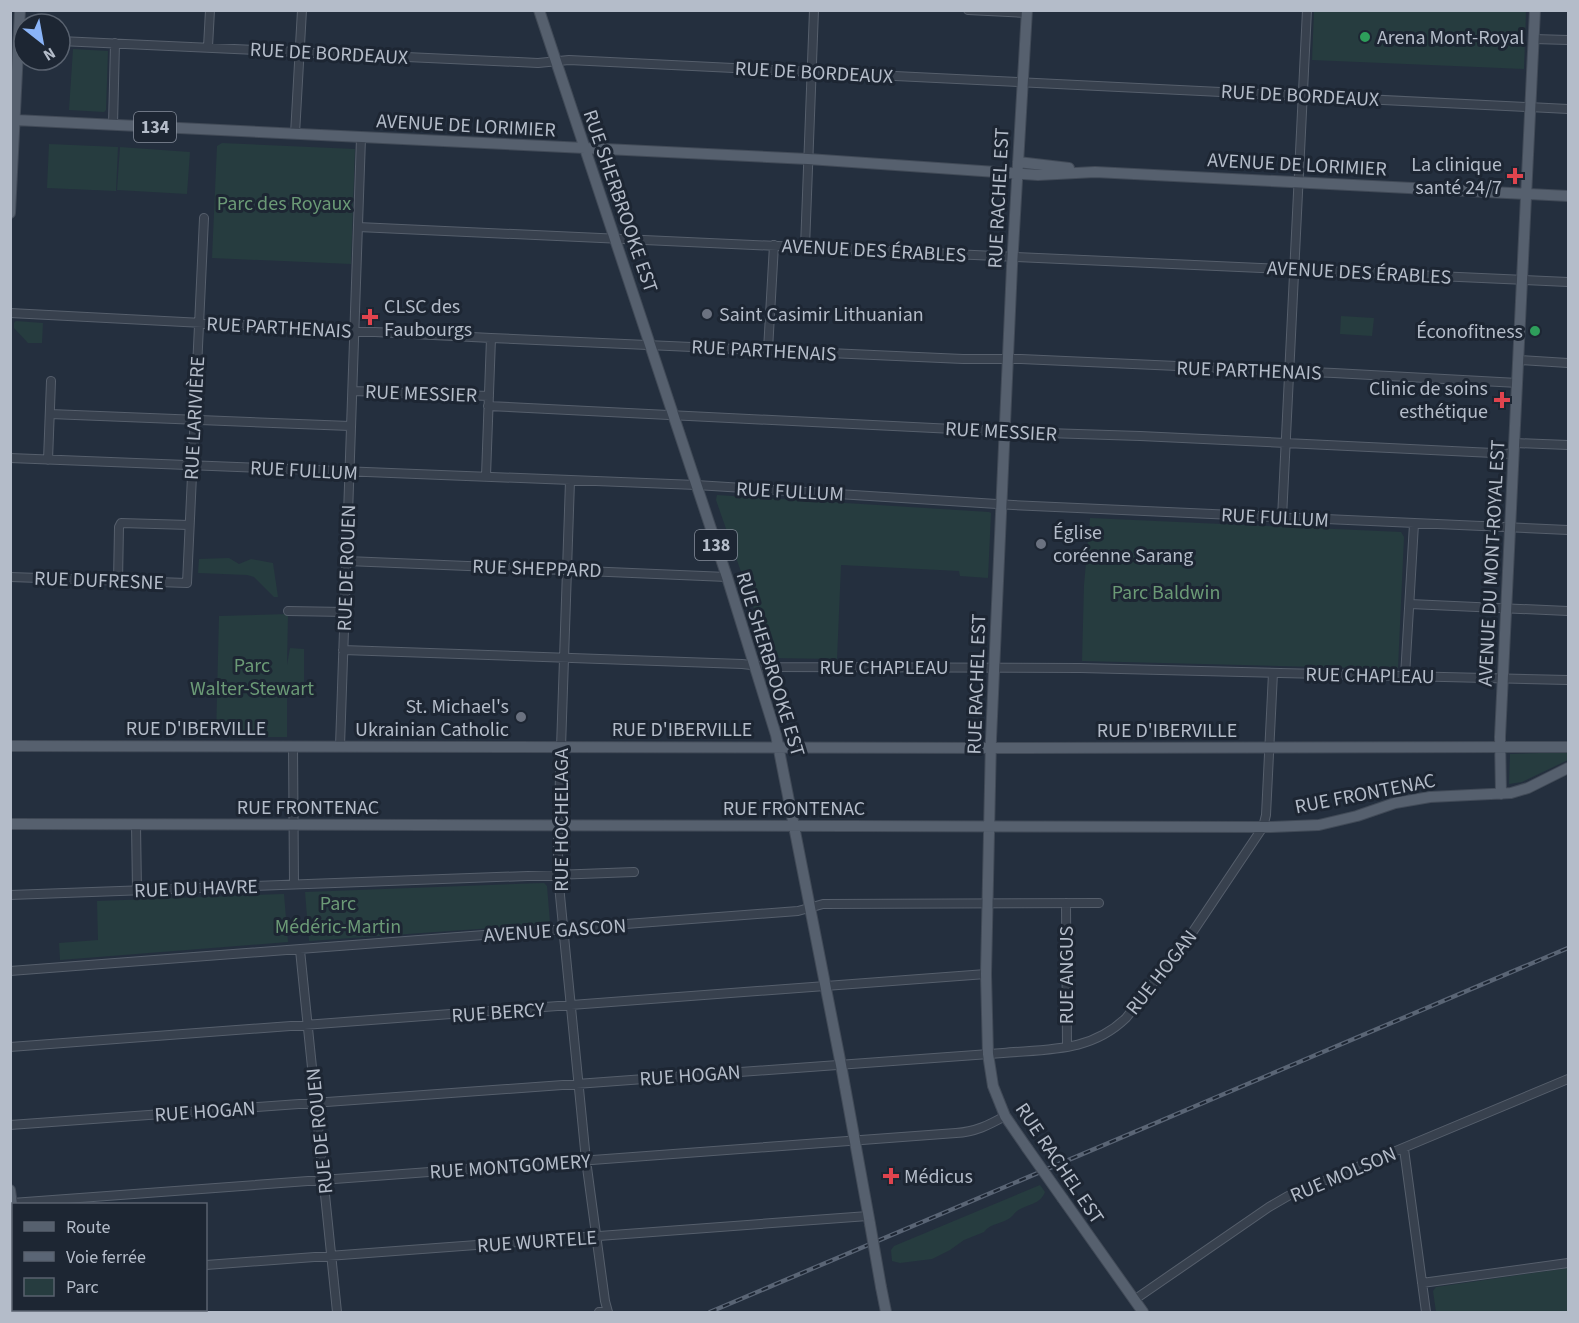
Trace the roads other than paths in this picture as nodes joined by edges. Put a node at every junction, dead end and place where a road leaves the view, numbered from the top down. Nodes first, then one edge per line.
1 (210, 10) edge
2 (302, 10) edge
3 (539, 10) edge
4 (814, 10) edge
5 (968, 10) edge
6 (1307, 10) edge
7 (1535, 10) edge
8 (1027, 12) edge
9 (1534, 39) junction
10 (1569, 40) edge
11 (72, 41) edge
12 (115, 43) junction
13 (208, 47) junction
14 (299, 52) junction
15 (555, 62) junction
16 (17, 72) edge
17 (812, 72) junction
18 (1023, 82) junction
19 (1303, 95) junction
20 (1531, 107) junction
21 (1569, 110) edge
22 (12, 120) edge
23 (112, 124) junction
24 (295, 134) junction
25 (361, 138) junction
26 (584, 148) junction
27 (808, 159) junction
28 (1018, 168) junction
29 (1298, 182) junction
30 (1527, 194) junction
31 (1569, 196) edge
32 (11, 211) edge
33 (204, 218) dead end
34 (358, 227) junction
35 (614, 238) junction
36 (774, 245) junction
37 (804, 247) junction
38 (1012, 256) junction
39 (1293, 269) junction
40 (1523, 280) junction
41 (1569, 282) edge
42 (10, 313) edge
43 (199, 322) junction
44 (355, 331) junction
45 (491, 338) junction
46 (650, 344) junction
47 (768, 350) junction
48 (1008, 360) junction
49 (1519, 360) junction
50 (1569, 363) edge
51 (1288, 371) junction
52 (51, 381) dead end
53 (1518, 383) junction
54 (352, 391) junction
55 (489, 396) junction
56 (488, 406) junction
57 (50, 414) junction
58 (672, 414) junction
59 (194, 420) junction
60 (350, 426) junction
61 (1005, 431) junction
62 (1286, 444) junction
63 (1569, 445) edge
64 (1515, 448) junction
65 (10, 458) edge
66 (48, 460) junction
67 (192, 465) junction
68 (349, 472) junction
69 (486, 477) junction
70 (570, 481) junction
71 (696, 486) junction
72 (1001, 504) junction
73 (1282, 518) junction
74 (1414, 524) junction
75 (189, 525) junction
76 (1510, 528) junction
77 (1569, 530) edge
78 (347, 561) junction
79 (567, 570) junction
80 (10, 577) edge
81 (727, 577) junction
82 (118, 581) junction
83 (187, 582) joint
84 (1410, 604) junction
85 (1506, 609) junction
86 (288, 611) dead end
87 (1569, 611) edge
88 (345, 612) junction
89 (343, 650) junction
90 (564, 658) junction
91 (755, 666) junction
92 (994, 667) junction
93 (1273, 673) junction
94 (1405, 676) junction
95 (1503, 678) junction
96 (1569, 680) edge
97 (10, 746) edge
98 (293, 746) junction
99 (340, 746) junction
100 (562, 747) junction
101 (779, 747) junction
102 (1500, 747) junction
103 (1569, 747) edge
104 (990, 748) junction
105 (1270, 748) junction
106 (1569, 768) edge
107 (1501, 794) junction
108 (10, 824) edge
109 (136, 824) junction
110 (294, 825) junction
111 (988, 825) junction
112 (559, 826) junction
113 (794, 826) junction
114 (1263, 827) junction
115 (634, 872) dead end
116 (558, 874) junction
117 (294, 884) junction
118 (137, 891) junction
119 (10, 895) edge
120 (987, 903) junction
121 (1066, 903) junction
122 (1099, 903) dead end
123 (810, 908) junction
124 (563, 930) junction
125 (300, 950) junction
126 (10, 971) edge
127 (986, 974) junction
128 (826, 987) junction
129 (570, 1006) junction
130 (308, 1025) junction
131 (10, 1047) edge
132 (1067, 1047) junction
133 (988, 1054) junction
134 (841, 1065) junction
135 (1569, 1079) edge
136 (578, 1083) junction
137 (316, 1103) junction
138 (1005, 1116) junction
139 (10, 1125) edge
140 (855, 1141) junction
141 (1404, 1149) junction
142 (586, 1160) junction
143 (323, 1180) junction
144 (10, 1190) edge
145 (12, 1203) edge
146 (869, 1220) junction
147 (596, 1236) junction
148 (332, 1256) junction
149 (1569, 1263) edge
150 (207, 1265) edge
151 (1422, 1283) junction
152 (1134, 1300) junction
153 (337, 1312) edge
154 (605, 1312) edge
155 (886, 1312) edge
156 (1143, 1312) edge
157 (1426, 1312) edge

1 - 13 street
2 - 14 street
3 - 15 main road, RUE SHERBROOKE EST / 138
4 - 17 street
5 - 8 street
6 - 19 street
7 - 9 main road, AVENUE DU MONT-ROYAL EST
8 - 18 main road, RUE RACHEL EST
9 - 10 street
9 - 20 main road, AVENUE DU MONT-ROYAL EST
11 - 12 street, RUE DE BORDEAUX
12 - 13 street, RUE DE BORDEAUX
12 - 23 street
13 - 14 street, RUE DE BORDEAUX
14 - 15 street, RUE DE BORDEAUX
14 - 24 street
15 - 17 street, RUE DE BORDEAUX
15 - 26 main road, RUE SHERBROOKE EST / 138
16 - 22 main road
17 - 18 street, RUE DE BORDEAUX
17 - 27 street
18 - 19 street, RUE DE BORDEAUX
18 - 28 main road, RUE RACHEL EST
19 - 20 street, RUE DE BORDEAUX
19 - 29 street
20 - 21 street, RUE DE BORDEAUX
20 - 30 main road, AVENUE DU MONT-ROYAL EST
22 - 23 main road, AVENUE DE LORIMIER / 134
22 - 32 main road
23 - 24 main road, AVENUE DE LORIMIER / 134
24 - 25 main road, AVENUE DE LORIMIER / 134
25 - 26 main road, AVENUE DE LORIMIER / 134
25 - 34 street, RUE DE ROUEN
26 - 27 main road, AVENUE DE LORIMIER
26 - 35 main road, RUE SHERBROOKE EST / 138
27 - 28 main road, AVENUE DE LORIMIER
27 - 37 street
28 - 29 main road, AVENUE DE LORIMIER
28 - 38 main road, RUE RACHEL EST
29 - 30 main road, AVENUE DE LORIMIER
29 - 39 street
30 - 31 main road, AVENUE DE LORIMIER
30 - 40 main road, AVENUE DU MONT-ROYAL EST
33 - 43 street, RUE LARIVIÈRE
34 - 35 street, AVENUE DES ÉRABLES
34 - 44 street, RUE DE ROUEN
35 - 36 street, AVENUE DES ÉRABLES
35 - 46 main road, RUE SHERBROOKE EST / 138
36 - 37 street, AVENUE DES ÉRABLES
36 - 47 street
37 - 38 street, AVENUE DES ÉRABLES
38 - 39 street, AVENUE DES ÉRABLES
38 - 48 main road, RUE RACHEL EST
39 - 40 street, AVENUE DES ÉRABLES
39 - 51 street
40 - 41 street, AVENUE DES ÉRABLES
40 - 49 main road, AVENUE DU MONT-ROYAL EST
42 - 43 street, RUE PARTHENAIS
43 - 44 street, RUE PARTHENAIS
43 - 59 street, RUE LARIVIÈRE
44 - 45 street, RUE PARTHENAIS
44 - 54 street, RUE DE ROUEN
45 - 46 street, RUE PARTHENAIS
45 - 55 street
46 - 47 street, RUE PARTHENAIS
46 - 58 main road, RUE SHERBROOKE EST / 138
47 - 48 street, RUE PARTHENAIS
48 - 51 street, RUE PARTHENAIS
48 - 61 main road, RUE RACHEL EST
49 - 50 street
49 - 53 main road, AVENUE DU MONT-ROYAL EST
51 - 53 street, RUE PARTHENAIS
51 - 62 street
52 - 57 street
53 - 64 main road, AVENUE DU MONT-ROYAL EST
54 - 55 street, RUE MESSIER
54 - 60 street, RUE DE ROUEN
55 - 56 street
56 - 58 street, RUE MESSIER
56 - 69 street
57 - 59 street
57 - 66 street
58 - 61 street, RUE MESSIER
58 - 71 main road, RUE SHERBROOKE EST / 138
59 - 60 street
59 - 67 street, RUE LARIVIÈRE
60 - 68 street, RUE DE ROUEN
61 - 62 street, RUE MESSIER
61 - 72 main road, RUE RACHEL EST
62 - 64 street, RUE MESSIER
62 - 73 street
63 - 64 street, RUE MESSIER
64 - 76 main road, AVENUE DU MONT-ROYAL EST
65 - 66 street, RUE FULLUM
66 - 67 street, RUE FULLUM
67 - 68 street, RUE FULLUM
67 - 75 street, RUE LARIVIÈRE
68 - 69 street, RUE FULLUM
68 - 78 street, RUE DE ROUEN
69 - 70 street, RUE FULLUM
70 - 71 street, RUE FULLUM
70 - 79 street, RUE HOCHELAGA
71 - 72 street, RUE FULLUM
71 - 81 main road, RUE SHERBROOKE EST / 138
72 - 73 street, RUE FULLUM
72 - 92 main road, RUE RACHEL EST
73 - 74 street, RUE FULLUM
74 - 76 street, RUE FULLUM
74 - 84 street
75 - 82 street
75 - 83 street, RUE LARIVIÈRE
76 - 77 street, RUE FULLUM
76 - 85 main road, AVENUE DU MONT-ROYAL EST
78 - 79 street, RUE SHEPPARD
78 - 88 street, RUE DE ROUEN
79 - 81 street, RUE SHEPPARD
79 - 90 street, RUE HOCHELAGA
80 - 82 street, RUE DUFRESNE
81 - 91 main road, RUE SHERBROOKE EST / 138
82 - 83 street, RUE DUFRESNE
84 - 85 street
84 - 94 street
85 - 87 street
85 - 95 main road, AVENUE DU MONT-ROYAL EST
86 - 88 street
88 - 89 street, RUE DE ROUEN
89 - 90 street, RUE CHAPLEAU
89 - 99 street, RUE DE ROUEN
90 - 91 street, RUE CHAPLEAU
90 - 100 street, RUE HOCHELAGA
91 - 92 street, RUE CHAPLEAU
91 - 101 main road, RUE SHERBROOKE EST / 138
92 - 93 street, RUE CHAPLEAU
92 - 104 main road, RUE RACHEL EST
93 - 94 street, RUE CHAPLEAU
93 - 105 street
94 - 95 street, RUE CHAPLEAU
95 - 96 street, RUE CHAPLEAU
95 - 102 main road, AVENUE DU MONT-ROYAL EST
97 - 98 main road, RUE D'IBERVILLE
98 - 99 main road, RUE D'IBERVILLE
98 - 110 street
99 - 100 main road, RUE D'IBERVILLE
100 - 101 main road, RUE D'IBERVILLE
100 - 112 street, RUE HOCHELAGA
101 - 104 main road, RUE D'IBERVILLE
101 - 113 main road, RUE SHERBROOKE EST / 138
102 - 103 main road, RUE D'IBERVILLE
102 - 105 main road, RUE D'IBERVILLE
102 - 107 main road, AVENUE DU MONT-ROYAL EST
104 - 105 main road, RUE D'IBERVILLE
104 - 111 main road, RUE RACHEL EST
105 - 114 street
106 - 107 main road, RUE FRONTENAC
107 - 114 main road, RUE FRONTENAC
108 - 109 main road, RUE FRONTENAC
109 - 110 main road, RUE FRONTENAC
109 - 118 street
110 - 112 main road, RUE FRONTENAC
110 - 117 street
111 - 113 main road, RUE FRONTENAC
111 - 114 main road, RUE FRONTENAC
111 - 120 main road, RUE RACHEL EST
112 - 113 main road, RUE FRONTENAC
112 - 116 street, RUE HOCHELAGA
113 - 123 main road, RUE SHERBROOKE EST / 138
114 - 132 street, RUE HOGAN
115 - 116 street, RUE DU HAVRE
116 - 117 street, RUE DU HAVRE
116 - 124 street, RUE HOCHELAGA
117 - 118 street, RUE DU HAVRE
118 - 119 street, RUE DU HAVRE
120 - 121 street, AVENUE GASCON
120 - 123 street, AVENUE GASCON
120 - 127 main road, RUE RACHEL EST
121 - 122 street, AVENUE GASCON
121 - 132 street, RUE ANGUS
123 - 124 street, AVENUE GASCON
123 - 128 main road, RUE SHERBROOKE EST / 138
124 - 125 street, AVENUE GASCON
124 - 129 street, RUE HOCHELAGA
125 - 126 street, AVENUE GASCON
125 - 130 street, RUE DE ROUEN
127 - 128 street, RUE BERCY
127 - 133 main road, RUE RACHEL EST
128 - 129 street, RUE BERCY
128 - 134 main road, RUE SHERBROOKE EST / 138
129 - 130 street, RUE BERCY
129 - 136 street, RUE HOCHELAGA
130 - 131 street, RUE BERCY
130 - 137 street, RUE DE ROUEN
132 - 133 street, RUE HOGAN
133 - 134 street, RUE HOGAN
133 - 138 main road, RUE RACHEL EST
134 - 136 street, RUE HOGAN
134 - 140 main road, RUE SHERBROOKE EST / 138
135 - 141 street, RUE MOLSON
136 - 137 street, RUE HOGAN
136 - 142 street, RUE HOCHELAGA
137 - 139 street, RUE HOGAN
137 - 143 street, RUE DE ROUEN
138 - 140 street, RUE MONTGOMERY
138 - 152 main road, RUE RACHEL EST, bridge
140 - 142 street, RUE MONTGOMERY
140 - 146 main road, RUE SHERBROOKE EST / 138
141 - 151 street
141 - 152 street, RUE MOLSON
142 - 143 street, RUE MONTGOMERY
142 - 147 street, RUE HOCHELAGA
143 - 145 street, RUE MONTGOMERY
143 - 148 street, RUE DE ROUEN
144 - 145 main road
146 - 147 street, RUE WURTELE
146 - 155 main road, RUE SHERBROOKE EST / 138, bridge
147 - 148 street, RUE WURTELE
147 - 154 street, RUE HOCHELAGA
148 - 150 street, RUE WURTELE
148 - 153 street, RUE DE ROUEN
149 - 151 street
151 - 157 street
152 - 156 main road, RUE RACHEL EST

